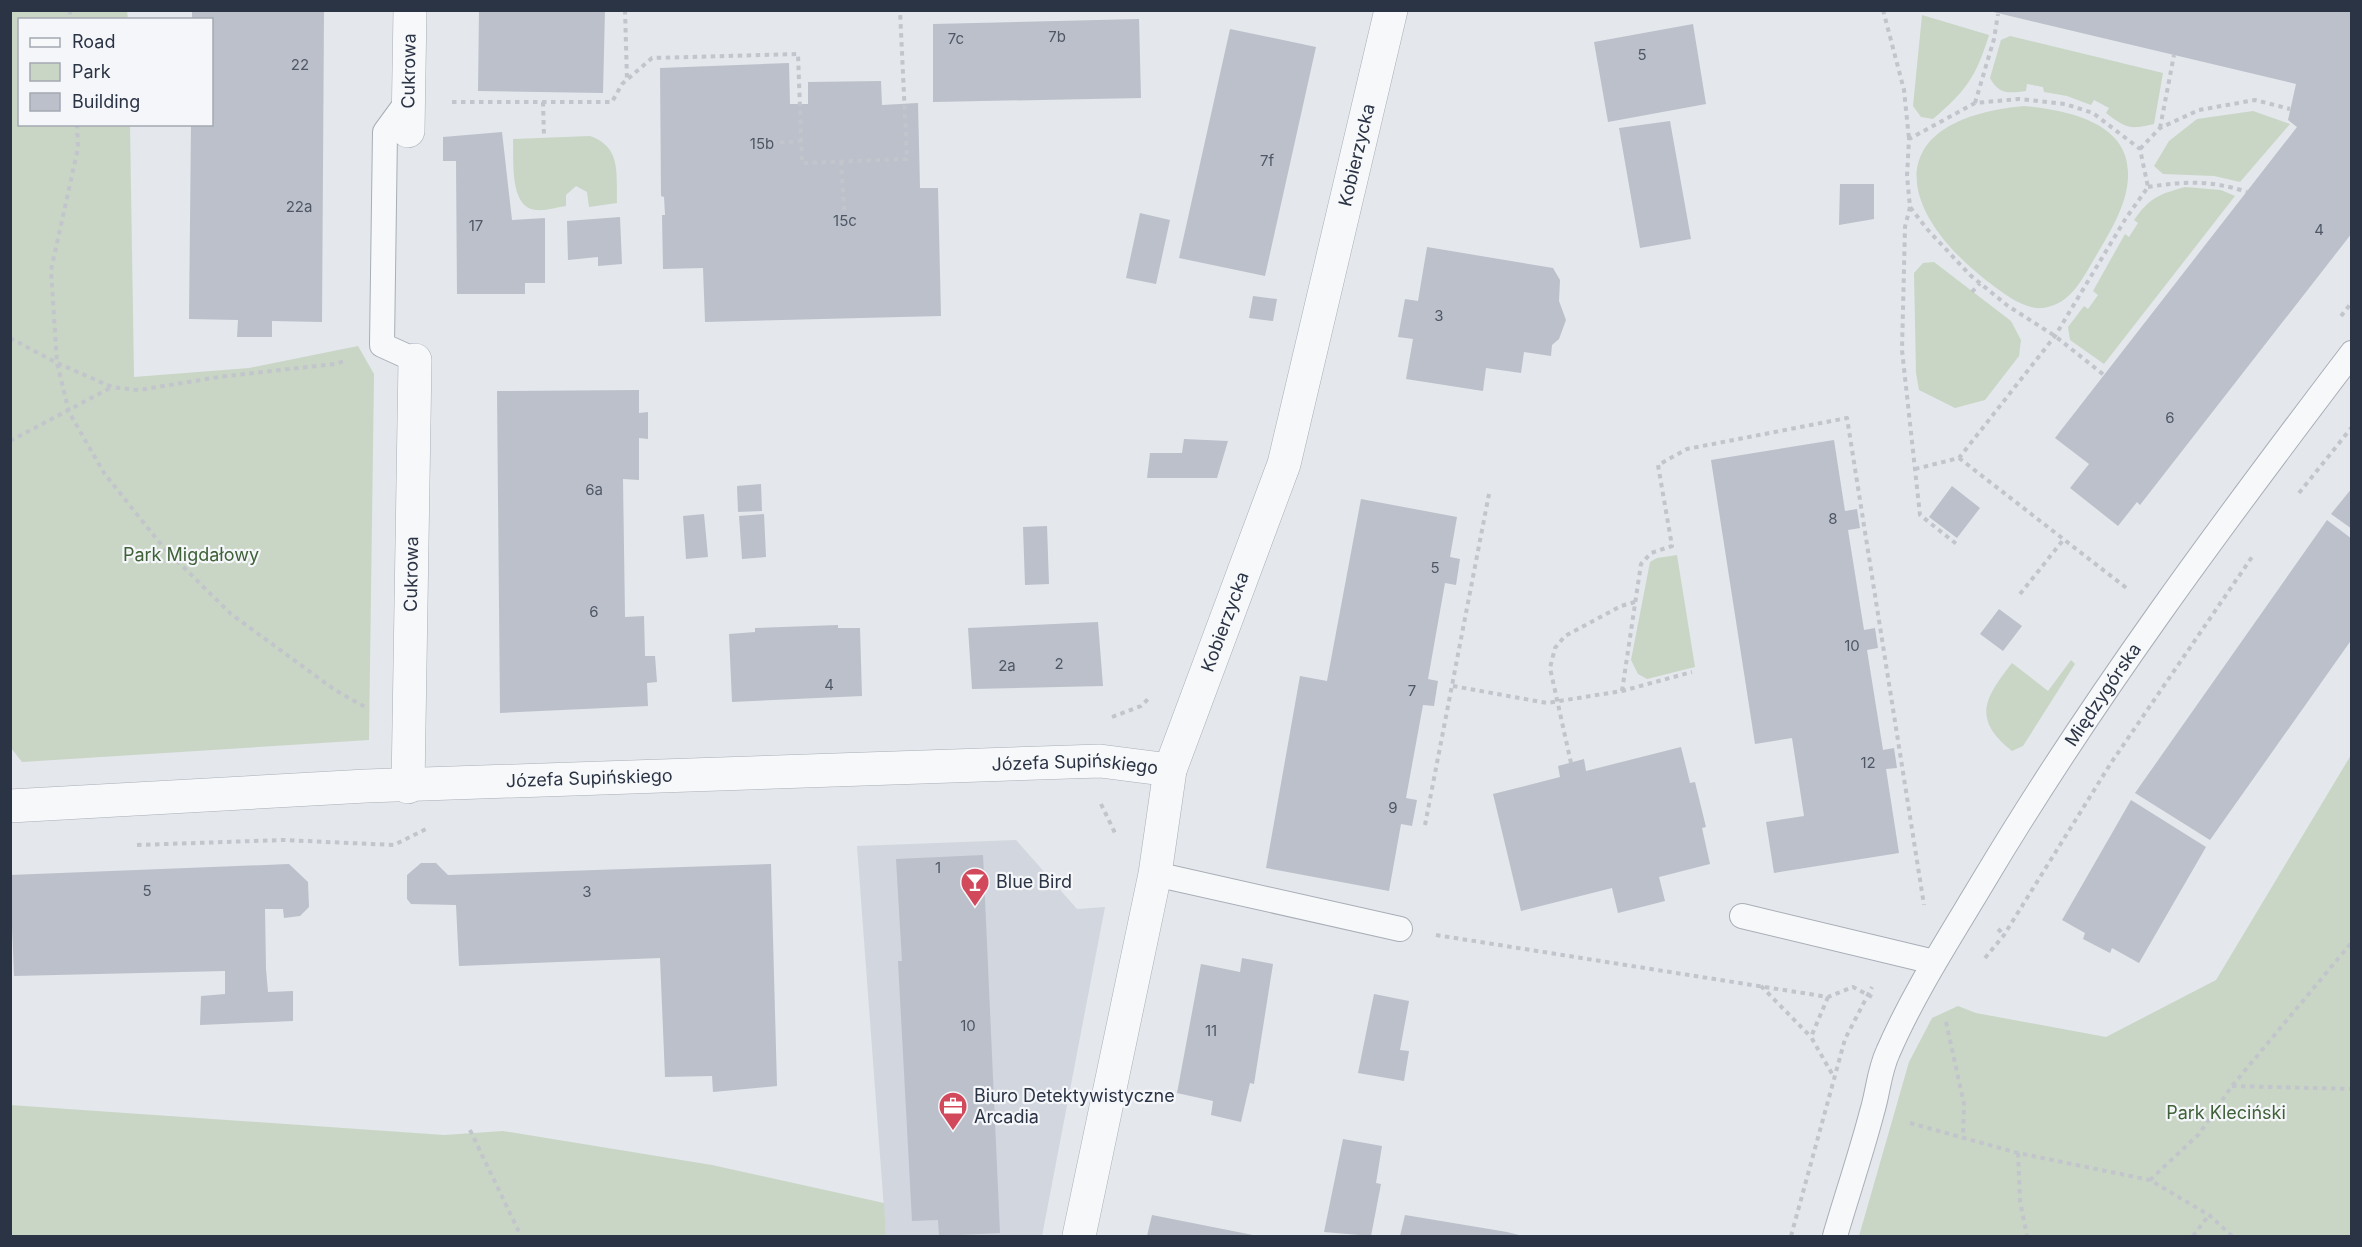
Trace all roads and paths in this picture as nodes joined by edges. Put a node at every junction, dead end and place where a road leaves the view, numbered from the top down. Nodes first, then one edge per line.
1 (410, 10) edge
2 (626, 10) edge
3 (900, 10) edge
4 (1391, 10) edge
5 (1883, 10) edge
6 (1998, 14) dead end
7 (2174, 55) dead end
8 (627, 81) junction
9 (543, 102) junction
10 (1975, 103) junction
11 (2290, 110) dead end
12 (408, 116) junction
13 (77, 126) edge
14 (2160, 128) junction
15 (544, 137) dead end
16 (1910, 139) junction
17 (801, 141) junction
18 (762, 144) dead end
19 (2140, 149) junction
20 (841, 161) junction
21 (2148, 187) junction
22 (2247, 192) dead end
23 (1910, 207) junction
24 (845, 221) dead end
25 (1980, 283) junction
26 (1972, 292) dead end
27 (2055, 336) junction
28 (10, 338) edge
29 (2352, 353) edge
30 (357, 356) dead end
31 (415, 360) joint
32 (57, 363) junction
33 (2104, 375) dead end
34 (112, 387) junction
35 (69, 412) junction
36 (2352, 427) edge
37 (10, 441) edge
38 (1959, 458) junction
39 (1915, 469) junction
40 (1489, 494) dead end
41 (2295, 498) dead end
42 (2064, 539) junction
43 (1959, 546) dead end
44 (2254, 553) dead end
45 (2020, 594) dead end
46 (1635, 602) junction
47 (2161, 615) junction
48 (1692, 672) dead end
49 (1453, 686) junction
50 (1622, 691) junction
51 (1154, 693) dead end
52 (1556, 702) junction
53 (370, 710) dead end
54 (1111, 718) dead end
55 (1571, 763) dead end
56 (1170, 770) junction
57 (408, 787) junction
58 (10, 806) edge
59 (1425, 825) dead end
60 (386, 844) dead end
61 (135, 845) dead end
62 (1155, 874) junction
63 (1932, 902) dead end
64 (1742, 916) dead end
65 (1400, 929) joint
66 (2352, 942) edge
67 (1934, 962) junction
68 (1982, 962) dead end
69 (1761, 986) junction
70 (1828, 997) junction
71 (1910, 1004) junction
72 (1811, 1037) junction
73 (1835, 1080) junction
74 (2232, 1086) junction
75 (2352, 1089) edge
76 (1872, 1113) junction
77 (470, 1131) dead end
78 (1963, 1136) junction
79 (2018, 1153) junction
80 (2150, 1180) junction
81 (2209, 1215) junction
82 (521, 1236) edge
83 (1078, 1236) edge
84 (1791, 1236) edge
85 (1835, 1236) edge
86 (2027, 1236) edge
87 (2193, 1236) edge
88 (2232, 1236) edge

1 - 12 street, Cukrowa
2 - 8 path
3 - 20 path
4 - 56 street, Kobierzycka
5 - 16 path
6 - 10 path
7 - 14 path
8 - 9 path
8 - 17 path
9 - 12 path
9 - 15 path
10 - 16 path
10 - 19 path
11 - 14 path
12 - 31 lane
13 - 32 path
14 - 19 path
16 - 23 path
17 - 18 path
17 - 20 path
19 - 21 path
20 - 24 path
21 - 22 path
21 - 27 path
23 - 25 path
23 - 39 path
25 - 26 path
25 - 27 path
27 - 33 path
27 - 38 path
28 - 32 path
29 - 47 lane, Międzygórska
30 - 34 path
31 - 57 street, Cukrowa
32 - 34 path
32 - 35 path
34 - 35 path
35 - 37 path
35 - 53 path
36 - 41 path
38 - 39 path
38 - 42 path
39 - 43 path
40 - 49 path
42 - 45 path
42 - 47 path
44 - 68 path
46 - 50 path
46 - 52 path
46 - 63 path
47 - 67 lane, Międzygórska
48 - 50 path
49 - 52 path
49 - 59 path
50 - 52 path
51 - 54 path
52 - 55 path
56 - 57 street, Józefa Supińskiego
56 - 62 street, Kobierzycka
57 - 58 street, Józefa Supińskiego
60 - 61 path
62 - 65 lane
62 - 83 street, Kobierzycka
64 - 67 lane
65 - 69 path
66 - 74 path
67 - 71 lane, Międzygórska
69 - 70 path
69 - 72 path
70 - 72 path
70 - 73 path
71 - 76 lane, Międzygórska
71 - 78 path
72 - 73 path
73 - 84 path
74 - 75 path
74 - 80 path
76 - 78 path
76 - 85 lane, Międzygórska
77 - 82 path
78 - 79 path
79 - 80 path
79 - 86 path
80 - 81 path
81 - 87 path
81 - 88 path

